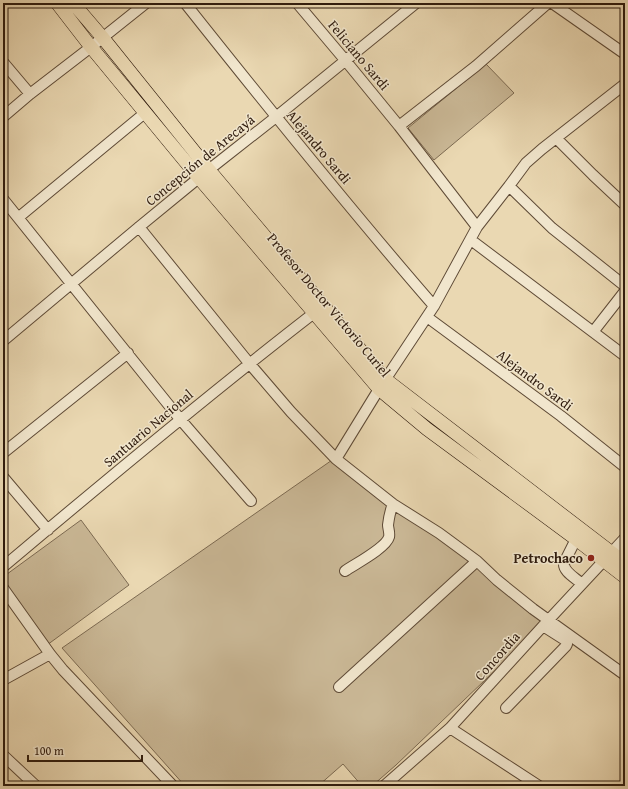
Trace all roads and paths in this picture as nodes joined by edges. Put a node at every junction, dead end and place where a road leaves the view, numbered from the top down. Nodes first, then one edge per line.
1 (57, 3) edge
2 (73, 3) edge
3 (146, 3) edge
4 (185, 3) edge
5 (297, 3) edge
6 (416, 3) edge
7 (548, 3) edge
8 (552, 3) edge
9 (97, 42) junction
10 (625, 54) edge
11 (346, 60) junction
12 (3, 62) edge
13 (625, 84) edge
14 (30, 94) junction
15 (146, 112) junction
16 (3, 117) edge
17 (276, 117) junction
18 (399, 126) junction
19 (556, 138) junction
20 (204, 174) junction
21 (508, 186) junction
22 (3, 199) edge
23 (625, 205) edge
24 (19, 217) junction
25 (139, 227) junction
26 (477, 227) junction
27 (471, 240) junction
28 (71, 284) junction
29 (625, 286) edge
30 (625, 291) edge
31 (434, 306) junction
32 (314, 312) junction
33 (427, 317) junction
34 (593, 332) junction
35 (4, 338) edge
36 (128, 354) junction
37 (625, 356) edge
38 (249, 363) junction
39 (382, 384) junction
40 (180, 419) junction
41 (3, 453) edge
42 (336, 459) junction
43 (625, 467) edge
44 (3, 477) edge
45 (251, 501) dead end
46 (393, 504) junction
47 (48, 530) junction
48 (576, 538) junction
49 (625, 538) edge
50 (608, 557) junction
51 (477, 562) junction
52 (625, 563) edge
53 (3, 567) edge
54 (345, 571) dead end
55 (625, 577) edge
56 (582, 584) junction
57 (3, 588) edge
58 (546, 623) junction
59 (50, 654) junction
60 (625, 675) edge
61 (3, 680) edge
62 (339, 687) dead end
63 (506, 708) dead end
64 (450, 728) junction
65 (3, 755) edge
66 (387, 785) edge
67 (36, 786) edge
68 (174, 786) edge
69 (539, 786) edge

1 - 9 main road, Profesor Doctor Victorio Curiel
2 - 9 main road, Profesor Doctor Victorio Curiel
3 - 9 street
4 - 17 street, Alejandro Sardi
5 - 11 street, Feliciano Sardi
6 - 11 street, Concepción de Arecayá
7 - 18 street
8 - 10 street
9 - 14 street
9 - 15 main road, Profesor Doctor Victorio Curiel
9 - 20 main road, Profesor Doctor Victorio Curiel
11 - 17 street, Concepción de Arecayá
11 - 18 street, Feliciano Sardi
12 - 14 street
13 - 19 street
14 - 16 street
15 - 20 main road, Profesor Doctor Victorio Curiel
15 - 24 street
17 - 20 street, Concepción de Arecayá
17 - 31 street, Alejandro Sardi
18 - 26 street, Feliciano Sardi
19 - 21 street
19 - 23 street
20 - 25 street, Concepción de Arecayá
20 - 32 main road, Profesor Doctor Victorio Curiel
20 - 39 main road, Profesor Doctor Victorio Curiel
21 - 26 street
21 - 29 street
22 - 24 street
24 - 28 street
25 - 28 street, Concepción de Arecayá
25 - 38 street
26 - 27 street
27 - 31 street
27 - 34 street
28 - 35 street, Concepción de Arecayá
28 - 36 street
30 - 34 street
31 - 33 street
32 - 38 street, Santuario Nacional
32 - 39 main road, Profesor Doctor Victorio Curiel
33 - 39 street
33 - 43 street, Alejandro Sardi
34 - 37 street
36 - 40 street
36 - 41 street
38 - 40 street, Santuario Nacional
38 - 42 street
39 - 42 street
39 - 48 main road, Profesor Doctor Victorio Curiel
39 - 50 main road, Profesor Doctor Victorio Curiel
40 - 45 street
40 - 47 street, Santuario Nacional
42 - 46 street
44 - 47 street
46 - 51 street
46 - 54 street
47 - 53 street, Santuario Nacional
48 - 50 main road, Profesor Doctor Victorio Curiel
48 - 56 street
49 - 50 street, Concordia
50 - 52 main road, Profesor Doctor Victorio Curiel
50 - 55 main road, Profesor Doctor Victorio Curiel
50 - 56 street, Concordia
51 - 58 street
51 - 62 street
56 - 58 street, Concordia
57 - 59 street
58 - 60 street
58 - 63 street
58 - 64 street, Concordia
59 - 61 street
59 - 68 street
64 - 66 street, Concordia
64 - 69 street
65 - 67 street

